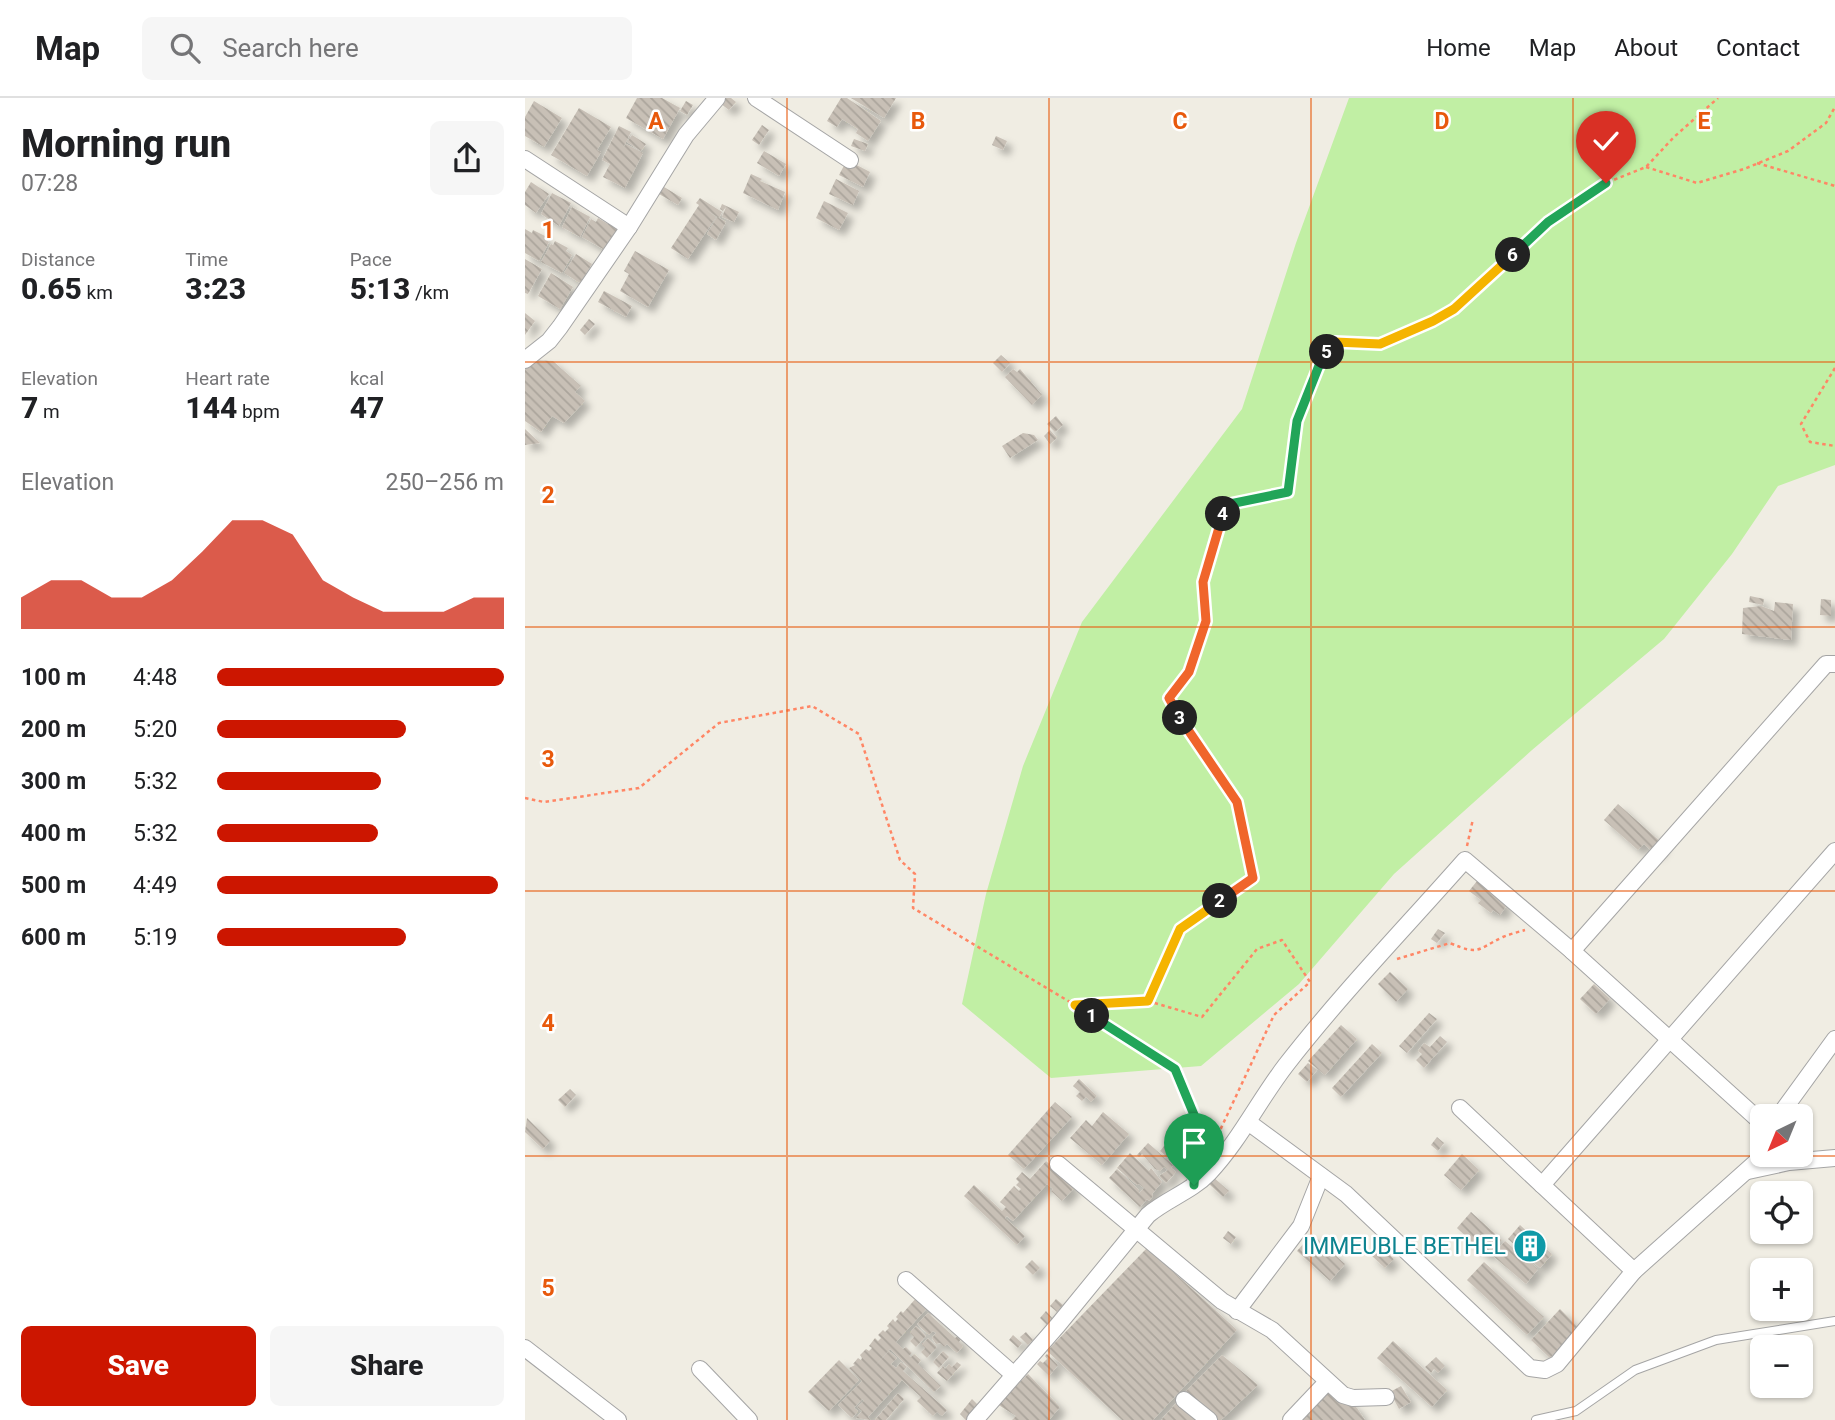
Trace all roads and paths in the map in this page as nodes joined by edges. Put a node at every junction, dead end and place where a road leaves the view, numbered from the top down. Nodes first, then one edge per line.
1 (717, 98) edge
2 (756, 98) edge
3 (1718, 98) edge
4 (1835, 107) edge
5 (525, 159) edge
6 (850, 160) dead end
7 (1757, 163) junction
8 (1646, 167) junction
9 (1835, 186) edge
10 (629, 228) junction
11 (525, 360) edge
12 (1835, 368) edge
13 (1835, 446) edge
14 (1835, 664) edge
15 (525, 798) edge
16 (1473, 819) dead end
17 (1835, 850) edge
18 (1465, 860) junction
19 (1527, 929) dead end
20 (1572, 951) junction
21 (1397, 959) dead end
22 (1148, 1001) junction
23 (1075, 1005) junction
24 (1669, 1039) junction
25 (1835, 1039) edge
26 (1788, 1104) edge
27 (1460, 1108) dead end
28 (1750, 1112) edge
29 (1248, 1122) junction
30 (1211, 1149) dead end
31 (1835, 1158) edge
32 (1058, 1164) dead end
33 (1751, 1167) edge
34 (1747, 1171) junction
35 (1321, 1177) junction
36 (1194, 1185) junction
37 (1542, 1185) junction
38 (1136, 1229) junction
39 (1634, 1271) junction
40 (906, 1280) dead end
41 (1237, 1311) junction
42 (1835, 1321) edge
43 (525, 1348) edge
44 (700, 1369) dead end
45 (1014, 1375) junction
46 (1327, 1382) junction
47 (1386, 1397) dead end
48 (1184, 1400) dead end
49 (618, 1420) edge
50 (749, 1420) edge
51 (975, 1420) edge
52 (1209, 1420) edge
53 (1291, 1420) edge
54 (1536, 1420) edge

1 - 10 street
2 - 6 street
3 - 8 path
4 - 7 path
5 - 10 street
7 - 8 path
7 - 9 path
8 - 22 path
10 - 11 street
12 - 13 path
14 - 20 street
15 - 23 path
16 - 18 path
17 - 24 street
18 - 20 street
18 - 29 street
19 - 21 path
20 - 24 street
22 - 23 path
22 - 30 path
23 - 36 path
24 - 28 street
24 - 37 street
25 - 26 street
27 - 37 street
29 - 35 street
29 - 36 street
31 - 34 street
32 - 38 street
33 - 34 street
34 - 39 street
35 - 39 street
35 - 41 street
36 - 38 street
37 - 39 street
38 - 41 street
38 - 45 street
40 - 45 street
41 - 46 street
42 - 54 lane
43 - 49 street
44 - 50 street
45 - 51 street
46 - 47 street
46 - 53 street
48 - 52 street

